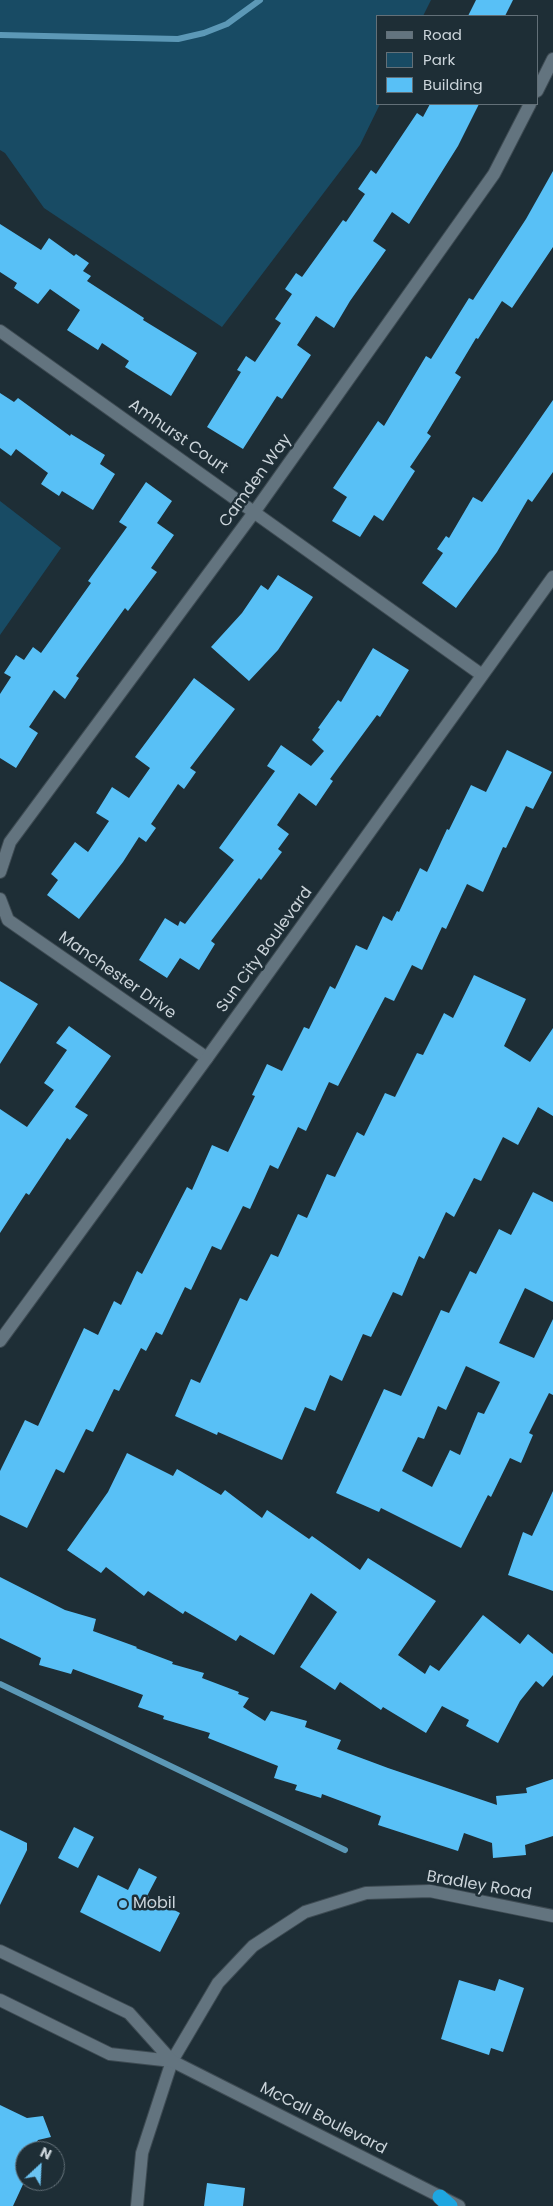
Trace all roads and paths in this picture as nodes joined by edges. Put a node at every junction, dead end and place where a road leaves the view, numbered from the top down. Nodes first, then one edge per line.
1 (553, 59) edge
2 (538, 89) edge
3 (529, 105) edge
4 (0, 331) edge
5 (255, 511) junction
6 (553, 577) edge
7 (482, 675) junction
8 (0, 872) edge
9 (0, 899) edge
10 (207, 1058) junction
11 (0, 1340) edge
12 (553, 1916) edge
13 (0, 1951) edge
14 (0, 2000) edge
15 (172, 2061) junction
16 (445, 2201) edge
17 (137, 2206) edge
18 (459, 2206) edge

1 - 2 street
3 - 5 street, Camden Way
4 - 5 street, Amhurst Court
5 - 7 street, Amhurst Court
5 - 8 street, Camden Way
6 - 7 street, Sun City Boulevard
7 - 10 street, Sun City Boulevard
9 - 10 street, Manchester Drive
10 - 11 street, Sun City Boulevard
12 - 15 street, Bradley Road
13 - 15 street, McCall Boulevard
14 - 15 street, McCall Boulevard
15 - 16 street, McCall Boulevard
15 - 17 street, Bradley Road
16 - 18 street, McCall Boulevard

